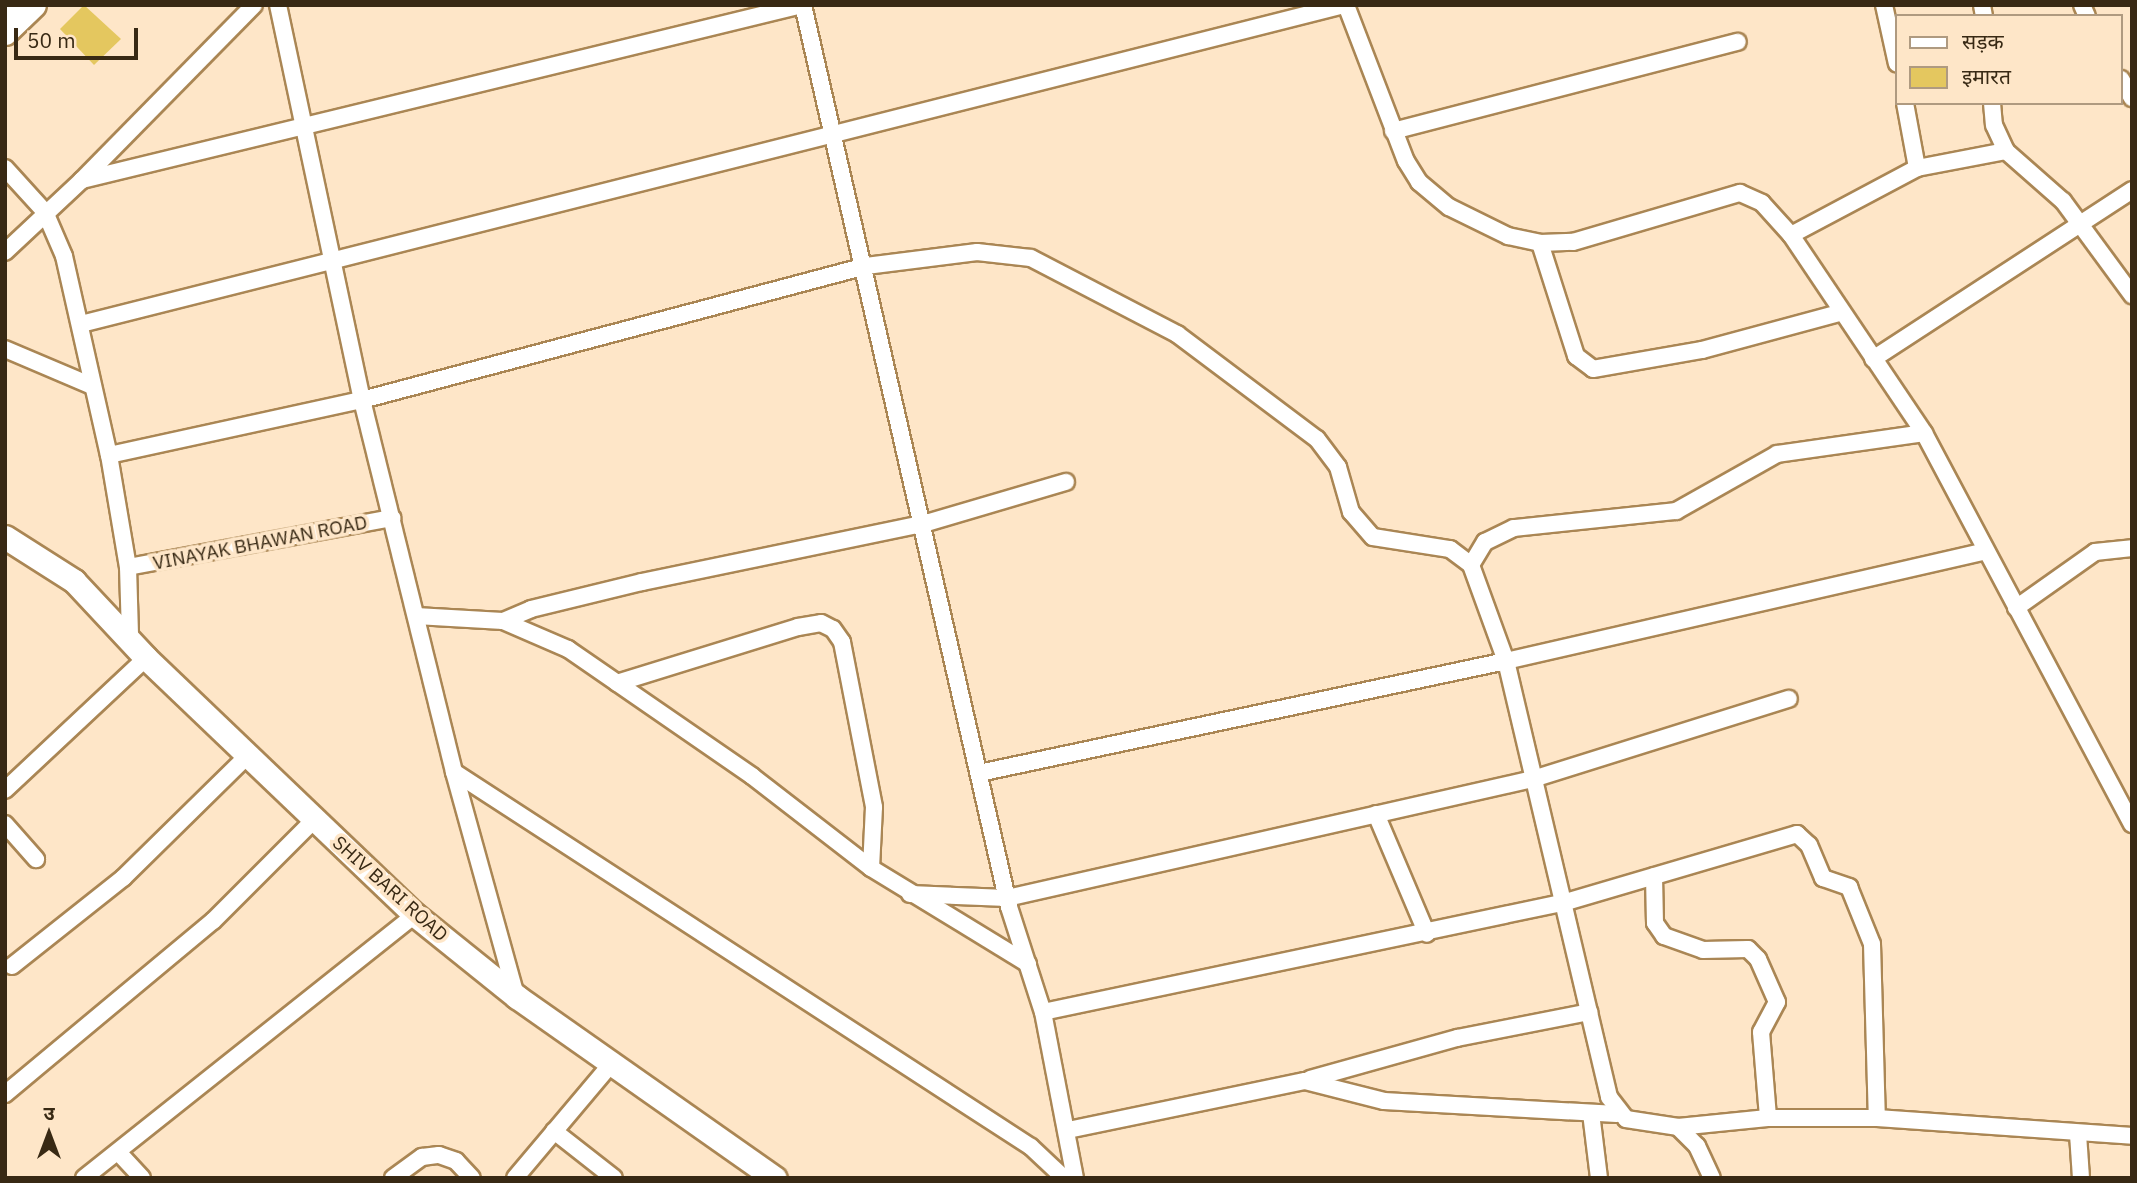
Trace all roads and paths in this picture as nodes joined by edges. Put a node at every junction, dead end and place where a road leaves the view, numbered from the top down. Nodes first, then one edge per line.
1 (34, 5) edge
2 (254, 5) edge
3 (278, 5) edge
4 (803, 5) edge
5 (1345, 5) edge
6 (1884, 5) edge
7 (5, 33) edge
8 (1738, 42) dead end
9 (1896, 59) edge
10 (1905, 105) edge
11 (1992, 105) edge
12 (301, 127) junction
13 (1394, 131) junction
14 (833, 138) junction
15 (2006, 151) junction
16 (5, 168) edge
17 (1917, 168) junction
18 (82, 180) junction
19 (2132, 190) edge
20 (45, 212) junction
21 (2080, 221) junction
22 (1791, 235) junction
23 (1540, 243) junction
24 (5, 252) edge
25 (333, 262) junction
26 (866, 266) junction
27 (2132, 295) edge
28 (1839, 313) junction
29 (81, 324) junction
30 (5, 349) edge
31 (1873, 359) junction
32 (92, 386) junction
33 (362, 400) junction
34 (1924, 433) junction
35 (109, 455) junction
36 (1066, 482) dead end
37 (392, 518) junction
38 (923, 524) junction
39 (5, 537) edge
40 (2132, 548) edge
41 (1985, 551) junction
42 (1471, 565) junction
43 (128, 567) junction
44 (2016, 608) junction
45 (416, 616) junction
46 (503, 621) junction
47 (130, 635) junction
48 (146, 659) junction
49 (1506, 661) junction
50 (617, 683) junction
51 (1789, 699) dead end
52 (248, 755) junction
53 (454, 772) junction
54 (979, 773) junction
55 (1533, 779) junction
56 (5, 790) edge
57 (1376, 814) junction
58 (316, 818) junction
59 (5, 824) edge
60 (2132, 824) edge
61 (36, 859) dead end
62 (871, 868) junction
63 (1654, 876) junction
64 (910, 894) junction
65 (1007, 898) junction
66 (1566, 902) junction
67 (415, 915) junction
68 (1427, 934) junction
69 (1028, 964) junction
70 (12, 966) dead end
71 (517, 997) junction
72 (1043, 1012) junction
73 (1588, 1012) junction
74 (610, 1065) junction
75 (1305, 1081) junction
76 (5, 1094) edge
77 (1591, 1113) junction
78 (1617, 1114) junction
79 (1768, 1118) junction
80 (1877, 1118) junction
81 (1678, 1127) junction
82 (1068, 1130) junction
83 (554, 1131) junction
84 (2078, 1134) junction
85 (2132, 1136) edge
86 (118, 1152) junction
87 (84, 1178) edge
88 (142, 1178) edge
89 (393, 1178) edge
90 (472, 1178) edge
91 (515, 1178) edge
92 (614, 1178) edge
93 (775, 1178) edge
94 (1064, 1178) edge
95 (1075, 1178) edge
96 (1599, 1178) edge
97 (1712, 1178) edge
98 (2081, 1178) edge

1 - 7 street
2 - 18 street
3 - 12 street
4 - 12 street
4 - 14 street
5 - 13 street
5 - 14 street
6 - 9 street
8 - 13 street
10 - 17 street
11 - 15 street
12 - 18 street
12 - 25 street
13 - 23 street
14 - 25 street
14 - 26 street
15 - 17 street
15 - 21 street
16 - 20 street
17 - 22 street
18 - 20 street
19 - 21 street
20 - 24 street
20 - 29 street
21 - 27 street
21 - 31 street
22 - 23 street
22 - 28 street
23 - 28 street
25 - 29 street
25 - 33 street
26 - 33 street
26 - 38 street
26 - 42 street
28 - 31 street
29 - 32 street
30 - 32 street
31 - 34 street
32 - 35 street
33 - 35 street
33 - 37 street
34 - 41 street
34 - 42 street
35 - 43 street
36 - 38 street
37 - 43 street, VINAYAK BHAWAN ROAD
37 - 45 street
38 - 46 street
38 - 54 street
39 - 47 street, SHIV BARI ROAD
40 - 44 street
41 - 44 street
41 - 49 street
42 - 49 street
43 - 47 street
44 - 60 street
45 - 46 street
45 - 53 street
46 - 50 street
47 - 48 street, SHIV BARI ROAD
48 - 52 street, SHIV BARI ROAD
48 - 56 street
49 - 54 street
49 - 55 street
50 - 62 street
50 - 62 street
51 - 55 street
52 - 58 street, SHIV BARI ROAD
52 - 70 street
53 - 71 street
53 - 94 street
54 - 65 street
55 - 57 street
55 - 66 street
57 - 65 street
57 - 68 street
58 - 67 street, SHIV BARI ROAD
58 - 76 street
59 - 61 street
62 - 64 street
63 - 66 street
63 - 79 street
63 - 80 street
64 - 65 street
64 - 69 street
65 - 69 street
66 - 68 street
66 - 73 street
67 - 71 street, SHIV BARI ROAD
67 - 86 street
68 - 72 street
69 - 72 street
71 - 74 street, SHIV BARI ROAD
72 - 82 street
73 - 75 street
73 - 78 street
74 - 83 street
74 - 93 street, SHIV BARI ROAD
75 - 77 street
75 - 82 street
77 - 78 street
77 - 96 street
78 - 81 street
79 - 80 street
79 - 81 street
80 - 84 street
81 - 97 street
82 - 95 street
83 - 91 street
83 - 92 street
84 - 85 street
84 - 98 street
86 - 87 street
86 - 88 street
89 - 90 street

